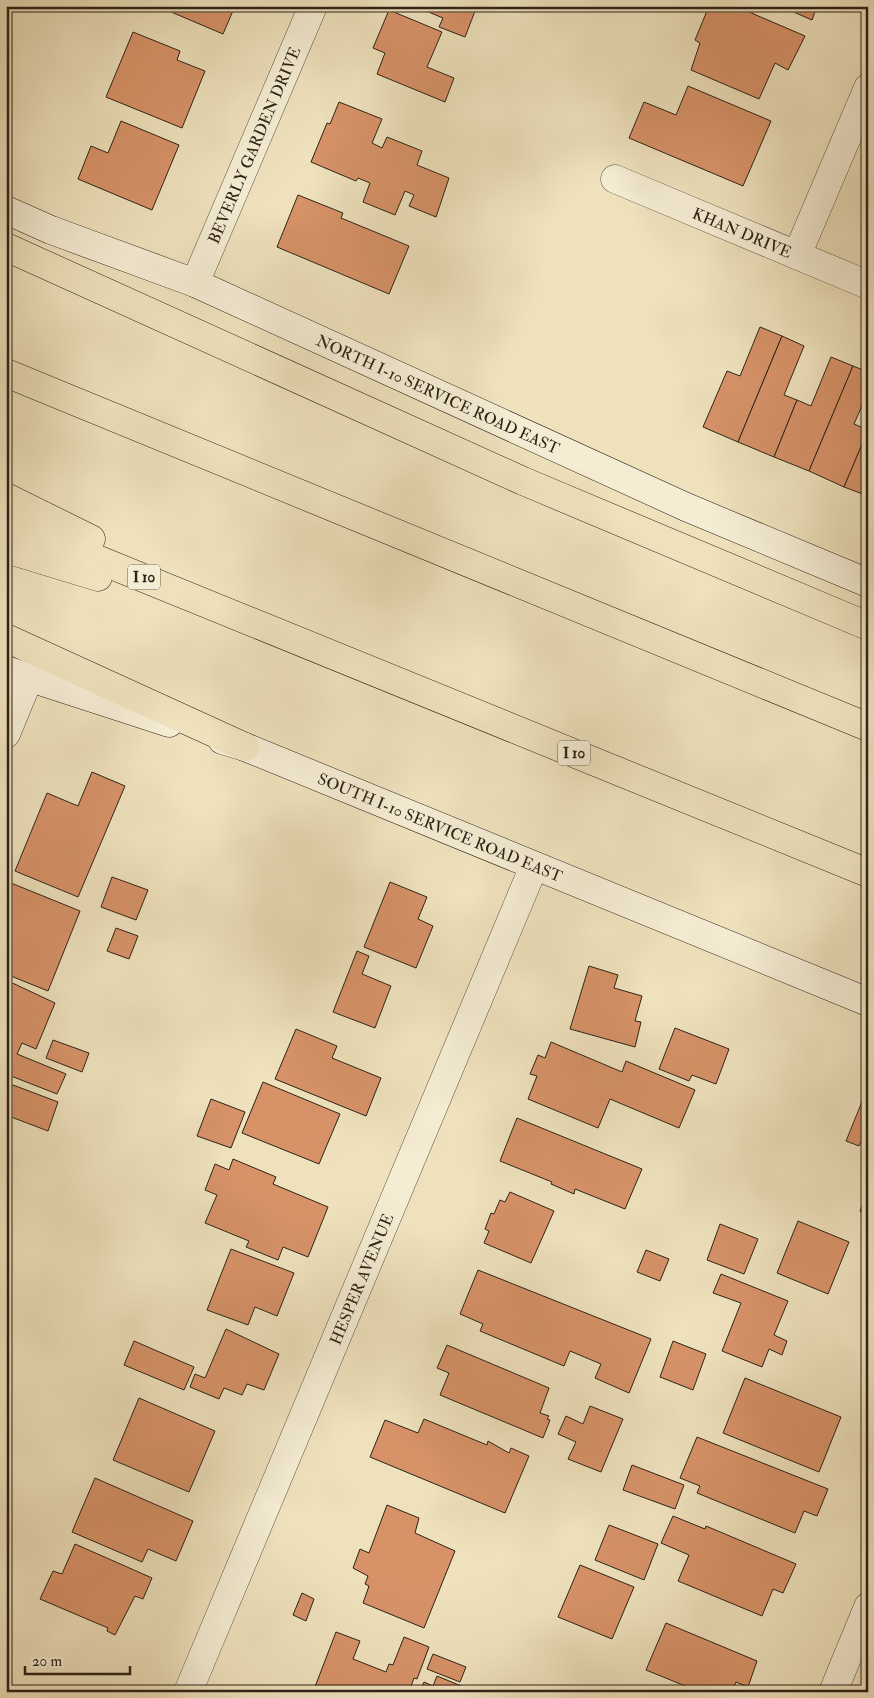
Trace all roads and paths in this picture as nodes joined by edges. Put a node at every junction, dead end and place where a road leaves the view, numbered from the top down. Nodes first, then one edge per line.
1 (313, 6) edge
2 (868, 88) edge
3 (615, 180) dead end
4 (6, 210) edge
5 (6, 247) edge
6 (797, 255) junction
7 (195, 284) junction
8 (868, 285) edge
9 (6, 373) edge
10 (6, 497) edge
11 (6, 522) edge
12 (6, 549) edge
13 (868, 583) edge
14 (868, 626) edge
15 (281, 632) junction
16 (6, 638) edge
17 (18, 674) edge
18 (868, 727) edge
19 (6, 734) edge
20 (245, 747) junction
21 (534, 866) junction
22 (868, 873) edge
23 (868, 1002) edge
24 (868, 1607) edge
25 (188, 1692) edge
26 (832, 1692) edge

1 - 7 street, BEVERLY GARDEN DRIVE
2 - 6 street
3 - 6 street, KHAN DRIVE
4 - 7 street, NORTH I-10 SERVICE ROAD EAST
5 - 14 highway
6 - 8 street, KHAN DRIVE
7 - 13 street, NORTH I-10 SERVICE ROAD EAST
9 - 18 highway
10 - 15 highway
11 - 15 highway, I 10
12 - 15 highway
15 - 22 highway, I 10
16 - 20 highway
17 - 19 street
17 - 20 street, SOUTH I-10 SERVICE ROAD EAST
20 - 21 street, SOUTH I-10 SERVICE ROAD EAST
21 - 23 street, SOUTH I-10 SERVICE ROAD EAST
21 - 25 street, HESPER AVENUE
24 - 26 street

